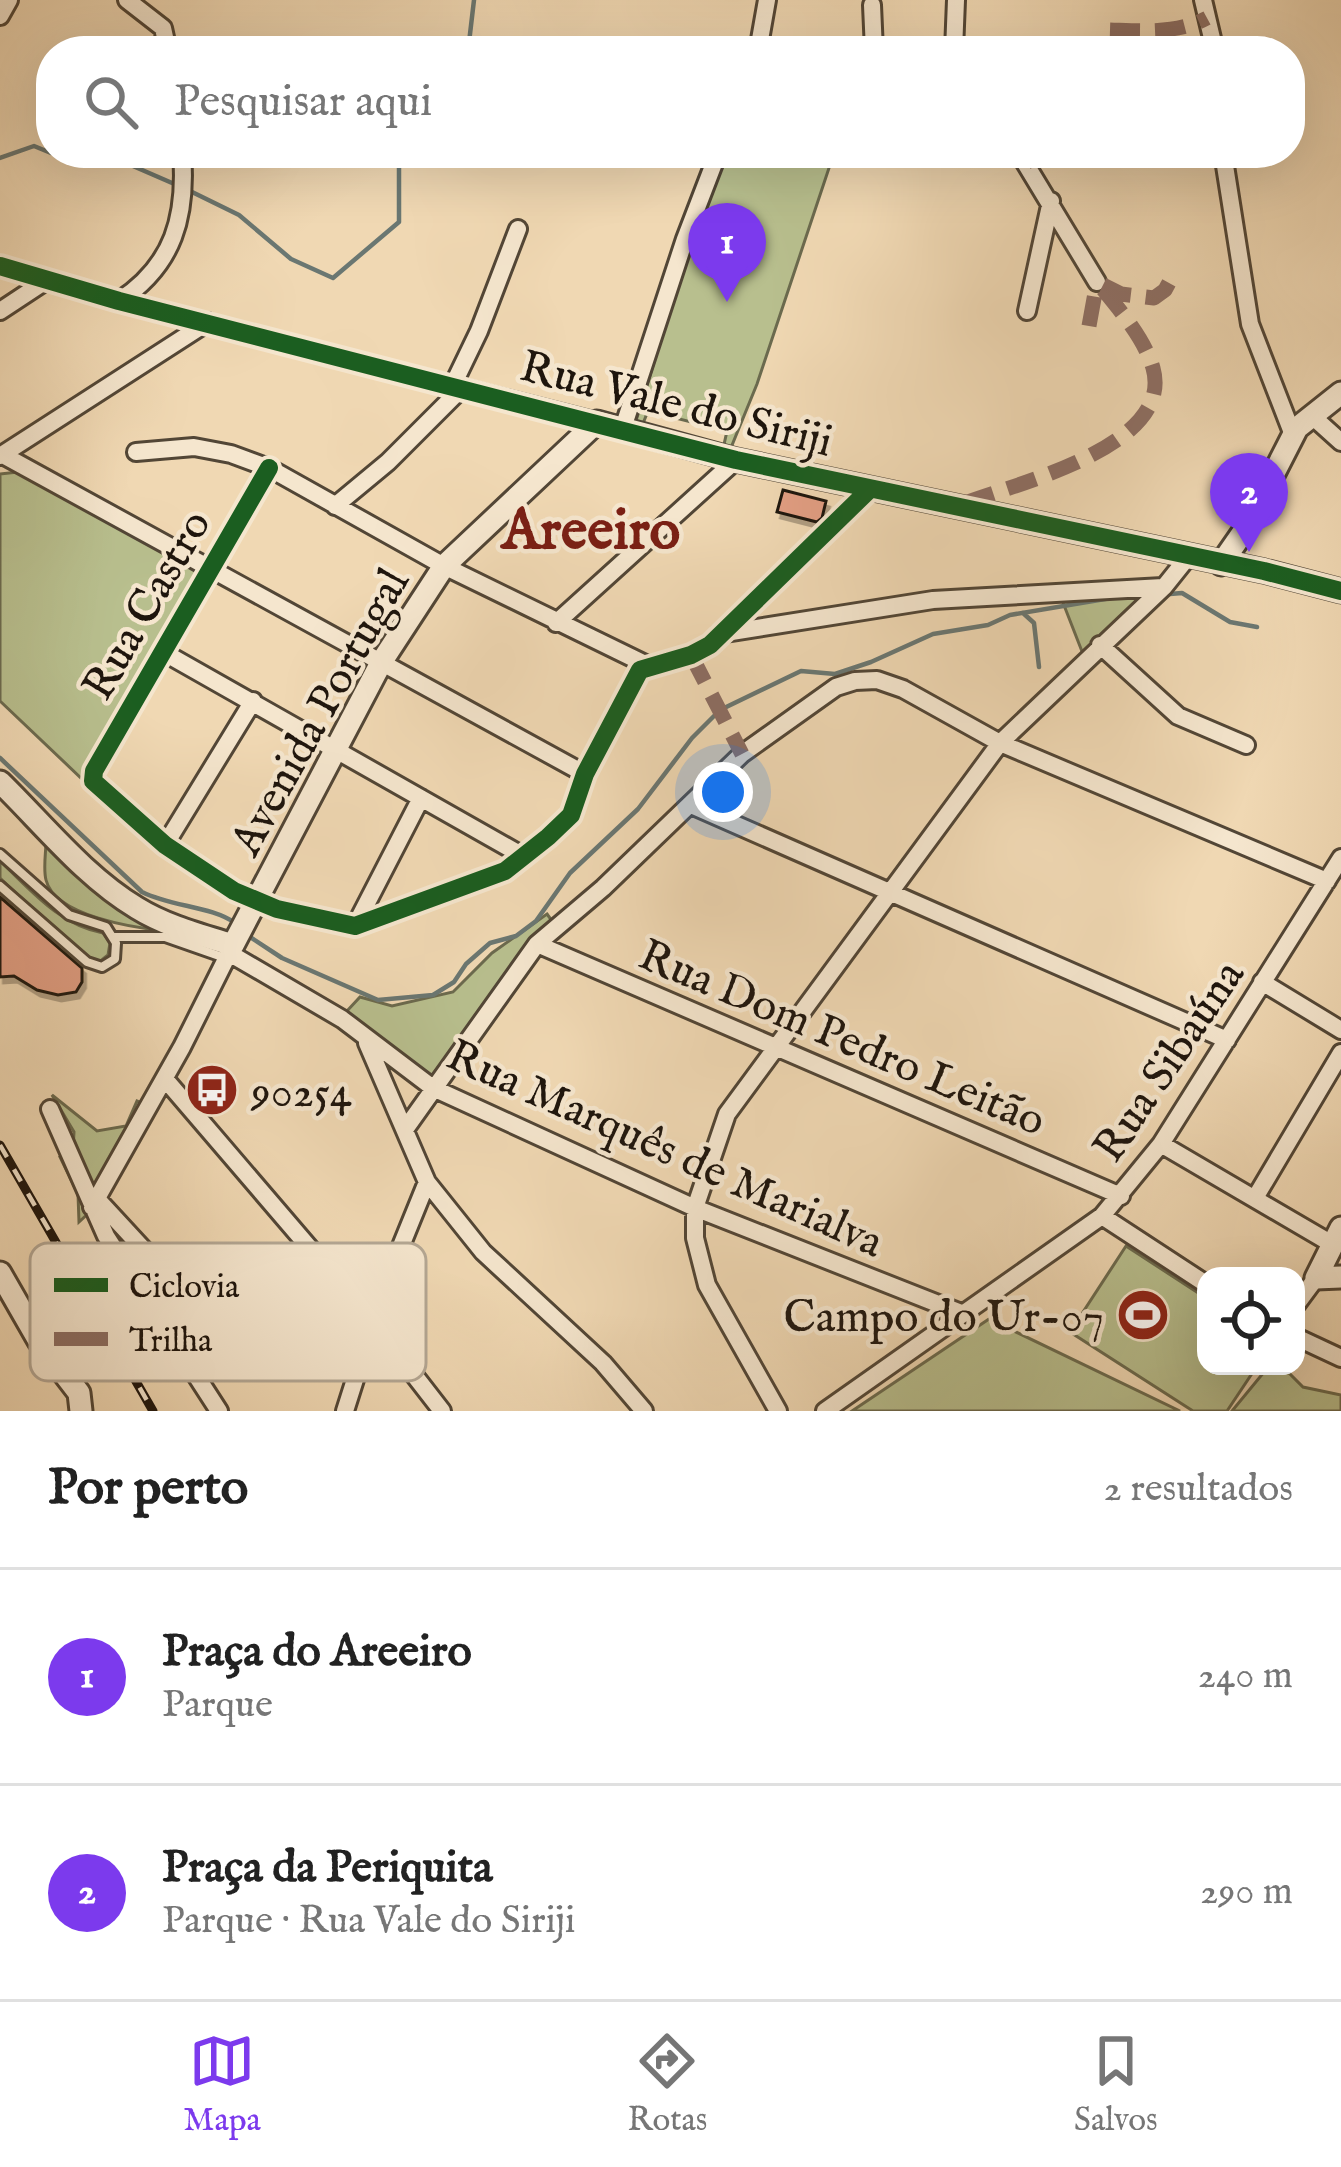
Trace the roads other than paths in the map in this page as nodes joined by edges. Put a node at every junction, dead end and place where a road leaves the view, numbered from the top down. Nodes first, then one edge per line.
1 (9, 0) edge
2 (127, 0) edge
3 (767, 0) edge
4 (956, 0) edge
5 (1203, 0) edge
6 (872, 5) dead end
7 (0, 16) edge
8 (165, 36) edge
9 (761, 36) edge
10 (873, 36) edge
11 (955, 36) edge
12 (1211, 36) edge
13 (181, 168) edge
14 (712, 168) edge
15 (1029, 168) edge
16 (1224, 168) edge
17 (1051, 201) junction
18 (518, 229) dead end
19 (0, 266) edge
20 (47, 280) junction
21 (1097, 282) dead end
22 (119, 301) junction
23 (1027, 310) dead end
24 (0, 311) edge
25 (208, 322) junction
26 (456, 388) junction
27 (1341, 393) edge
28 (1311, 415) junction
29 (597, 422) junction
30 (623, 428) junction
31 (1293, 435) junction
32 (1341, 442) edge
33 (136, 452) dead end
34 (1, 455) edge
35 (736, 460) junction
36 (268, 468) junction
37 (870, 489) junction
38 (335, 506) junction
39 (1246, 528) junction
40 (1188, 557) junction
41 (1221, 564) junction
42 (444, 566) junction
43 (210, 567) junction
44 (1264, 572) junction
45 (1164, 587) junction
46 (1341, 591) edge
47 (556, 623) junction
48 (719, 634) junction
49 (1100, 645) junction
50 (163, 652) junction
51 (382, 661) junction
52 (647, 665) junction
53 (253, 701) junction
54 (1000, 743) junction
55 (1246, 745) dead end
56 (335, 749) junction
57 (585, 774) junction
58 (0, 782) edge
59 (421, 798) junction
60 (692, 805) junction
61 (166, 845) junction
62 (0, 854) edge
63 (524, 856) junction
64 (1341, 858) edge
65 (1327, 880) junction
66 (0, 886) edge
67 (887, 893) junction
68 (355, 926) junction
69 (239, 935) junction
70 (114, 937) junction
71 (537, 944) junction
72 (1262, 982) junction
73 (1341, 1030) edge
74 (364, 1036) junction
75 (1227, 1040) junction
76 (776, 1046) junction
77 (1341, 1053) edge
78 (165, 1079) junction
79 (433, 1088) junction
80 (50, 1109) dead end
81 (406, 1128) junction
82 (1161, 1144) junction
83 (428, 1182) junction
84 (1120, 1196) junction
85 (1255, 1198) junction
86 (94, 1203) junction
87 (695, 1208) junction
88 (1102, 1216) junction
89 (1337, 1236) edge
90 (117, 1243) edge
91 (135, 1243) edge
92 (305, 1243) edge
93 (404, 1243) edge
94 (0, 1273) edge
95 (1341, 1277) edge
96 (1197, 1278) edge
97 (1316, 1278) junction
98 (1305, 1293) edge
99 (961, 1312) junction
100 (30, 1325) edge
101 (1305, 1341) edge
102 (1341, 1358) edge
103 (70, 1381) edge
104 (200, 1381) edge
105 (354, 1381) edge
106 (419, 1381) edge
107 (82, 1409) edge
108 (219, 1411) edge
109 (345, 1411) edge
110 (442, 1411) edge
111 (644, 1411) edge
112 (778, 1411) edge
113 (825, 1411) edge

1 - 7 street
2 - 8 street
3 - 9 street
4 - 11 street
5 - 12 street
6 - 10 street
13 - 22 street
14 - 30 street
15 - 17 street
16 - 31 street
17 - 21 street
17 - 23 street
18 - 26 street
19 - 20 street, Rua Vale do Siriji
20 - 22 street, Rua Vale do Siriji
20 - 24 street
22 - 25 street, Rua Vale do Siriji
25 - 26 street, Rua Vale do Siriji
25 - 34 street
26 - 29 street, Rua Vale do Siriji
26 - 38 street
27 - 28 street
28 - 31 street
28 - 32 street
29 - 30 street, Rua Vale do Siriji
29 - 42 street, Avenida Portugal
30 - 35 street, Rua Vale do Siriji
31 - 39 street
33 - 36 street
34 - 43 street
35 - 37 street, Rua Vale do Siriji
35 - 47 street
36 - 38 street
36 - 43 street, Rua Castro
37 - 40 street, Rua Vale do Siriji
37 - 48 street
38 - 42 street
39 - 41 street
39 - 44 street
40 - 41 street, Rua Vale do Siriji
40 - 45 street
41 - 44 street, Rua Vale do Siriji
42 - 47 street
42 - 51 street, Avenida Portugal
43 - 50 street, Rua Castro
43 - 51 street
44 - 46 street, Rua Vale do Siriji
45 - 48 street
45 - 49 street
47 - 52 street
48 - 52 street
49 - 54 street
49 - 55 street
50 - 53 street
50 - 61 street, Rua Castro
51 - 56 street, Avenida Portugal
51 - 57 street
52 - 57 street
53 - 56 street
53 - 61 street
54 - 60 street
54 - 65 street
54 - 67 street
56 - 59 street
56 - 69 street, Avenida Portugal
57 - 63 street
58 - 69 street
59 - 63 street
59 - 68 street
60 - 67 street
60 - 71 street
61 - 69 street
62 - 70 lane
63 - 68 street
64 - 65 street, Rua Sibaúna
65 - 72 street, Rua Sibaúna
66 - 70 lane
67 - 75 street
67 - 76 street
68 - 69 street
69 - 70 lane
69 - 74 street, Rua Marquês de Marialva
69 - 78 street
71 - 76 street, Rua Dom Pedro Leitão
71 - 79 street
72 - 73 street
72 - 75 street, Rua Sibaúna
74 - 79 street, Rua Marquês de Marialva
74 - 81 street
75 - 82 street, Rua Sibaúna
76 - 84 street, Rua Dom Pedro Leitão
76 - 87 street
77 - 85 street
78 - 86 street
78 - 92 street
79 - 81 street
79 - 87 street, Rua Marquês de Marialva
80 - 86 street
81 - 83 street
82 - 84 street, Rua Sibaúna
82 - 85 street
83 - 93 street
83 - 111 street
84 - 88 street, Rua Sibaúna
85 - 89 street
86 - 90 street
86 - 91 street
87 - 99 street, Rua Marquês de Marialva
87 - 112 street
88 - 96 street
88 - 99 street, Rua Sibaúna
89 - 97 street
94 - 100 street
95 - 97 street
97 - 98 street
99 - 113 street, Rua Sibaúna
101 - 102 street
103 - 107 street
104 - 108 street
105 - 109 street
106 - 110 street

